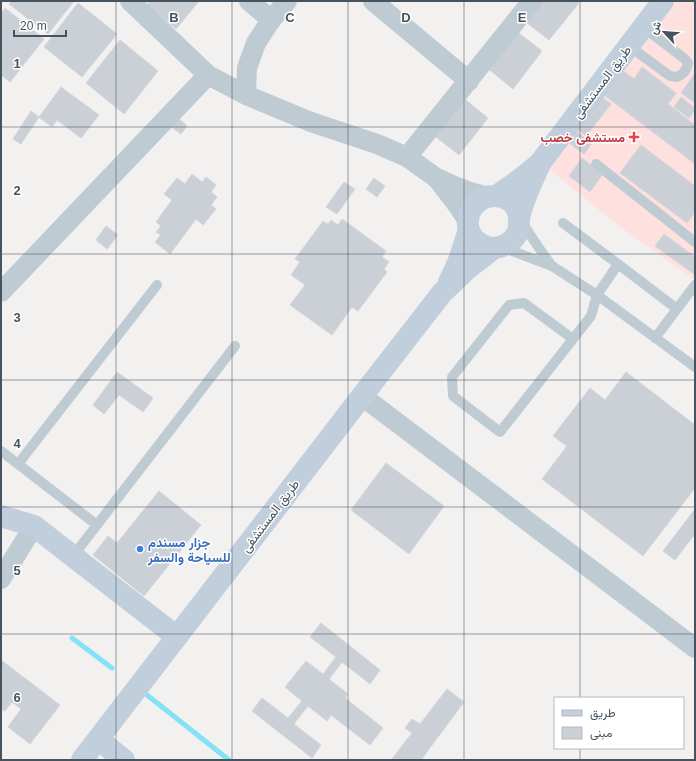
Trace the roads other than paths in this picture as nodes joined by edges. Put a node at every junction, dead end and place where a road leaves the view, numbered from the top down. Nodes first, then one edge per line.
1 (130, 1) edge
2 (249, 1) edge
3 (287, 1) edge
4 (373, 1) edge
5 (532, 1) edge
6 (663, 1) edge
7 (271, 20) junction
8 (644, 27) junction
9 (629, 46) junction
10 (208, 75) junction
11 (469, 81) junction
12 (246, 95) junction
13 (408, 157) junction
14 (540, 163) junction
15 (596, 164) dead end
16 (435, 177) junction
17 (492, 196) junction
18 (520, 217) junction
19 (563, 222) dead end
20 (468, 225) junction
21 (695, 242) edge
22 (498, 247) junction
23 (618, 264) junction
24 (552, 266) junction
25 (157, 285) dead end
26 (695, 285) edge
27 (1, 292) edge
28 (442, 293) junction
29 (597, 295) junction
30 (676, 309) junction
31 (655, 338) junction
32 (573, 339) junction
33 (235, 346) dead end
34 (695, 367) edge
35 (362, 396) junction
36 (1, 451) edge
37 (18, 464) junction
38 (1, 516) edge
39 (97, 525) junction
40 (34, 526) junction
41 (73, 556) junction
42 (1, 579) edge
43 (177, 637) junction
44 (695, 648) edge
45 (98, 739) junction
46 (82, 760) edge
47 (124, 760) edge

1 - 10 street
2 - 7 street
3 - 7 street
4 - 11 street
5 - 11 street
6 - 8 street, طريق المستشفى
7 - 12 street
8 - 9 street, طريق المستشفى
8 - 9 lane
9 - 14 street, طريق المستشفى
10 - 12 street
10 - 27 street
11 - 13 street
12 - 13 street
13 - 16 street
14 - 17 street, طريق المستشفى
14 - 18 street, طريق المستشفى
15 - 21 lane
16 - 17 street
16 - 20 street
17 - 18 street
17 - 20 street
18 - 22 street
18 - 24 lane
19 - 23 lane
20 - 22 street
20 - 28 street, طريق المستشفى
22 - 24 lane
22 - 28 street, طريق المستشفى
23 - 29 lane
23 - 30 lane
24 - 29 lane
25 - 37 lane
26 - 30 lane
28 - 35 street, طريق المستشفى
29 - 31 lane
29 - 32 lane
30 - 31 lane
31 - 34 lane
32 - 32 lane
33 - 39 lane
35 - 43 street, طريق المستشفى
35 - 44 street
36 - 37 lane
37 - 39 lane
38 - 40 street
39 - 41 lane
40 - 41 street
40 - 42 street
41 - 43 street
43 - 45 street, طريق المستشفى
45 - 46 street, طريق المستشفى
45 - 47 street

